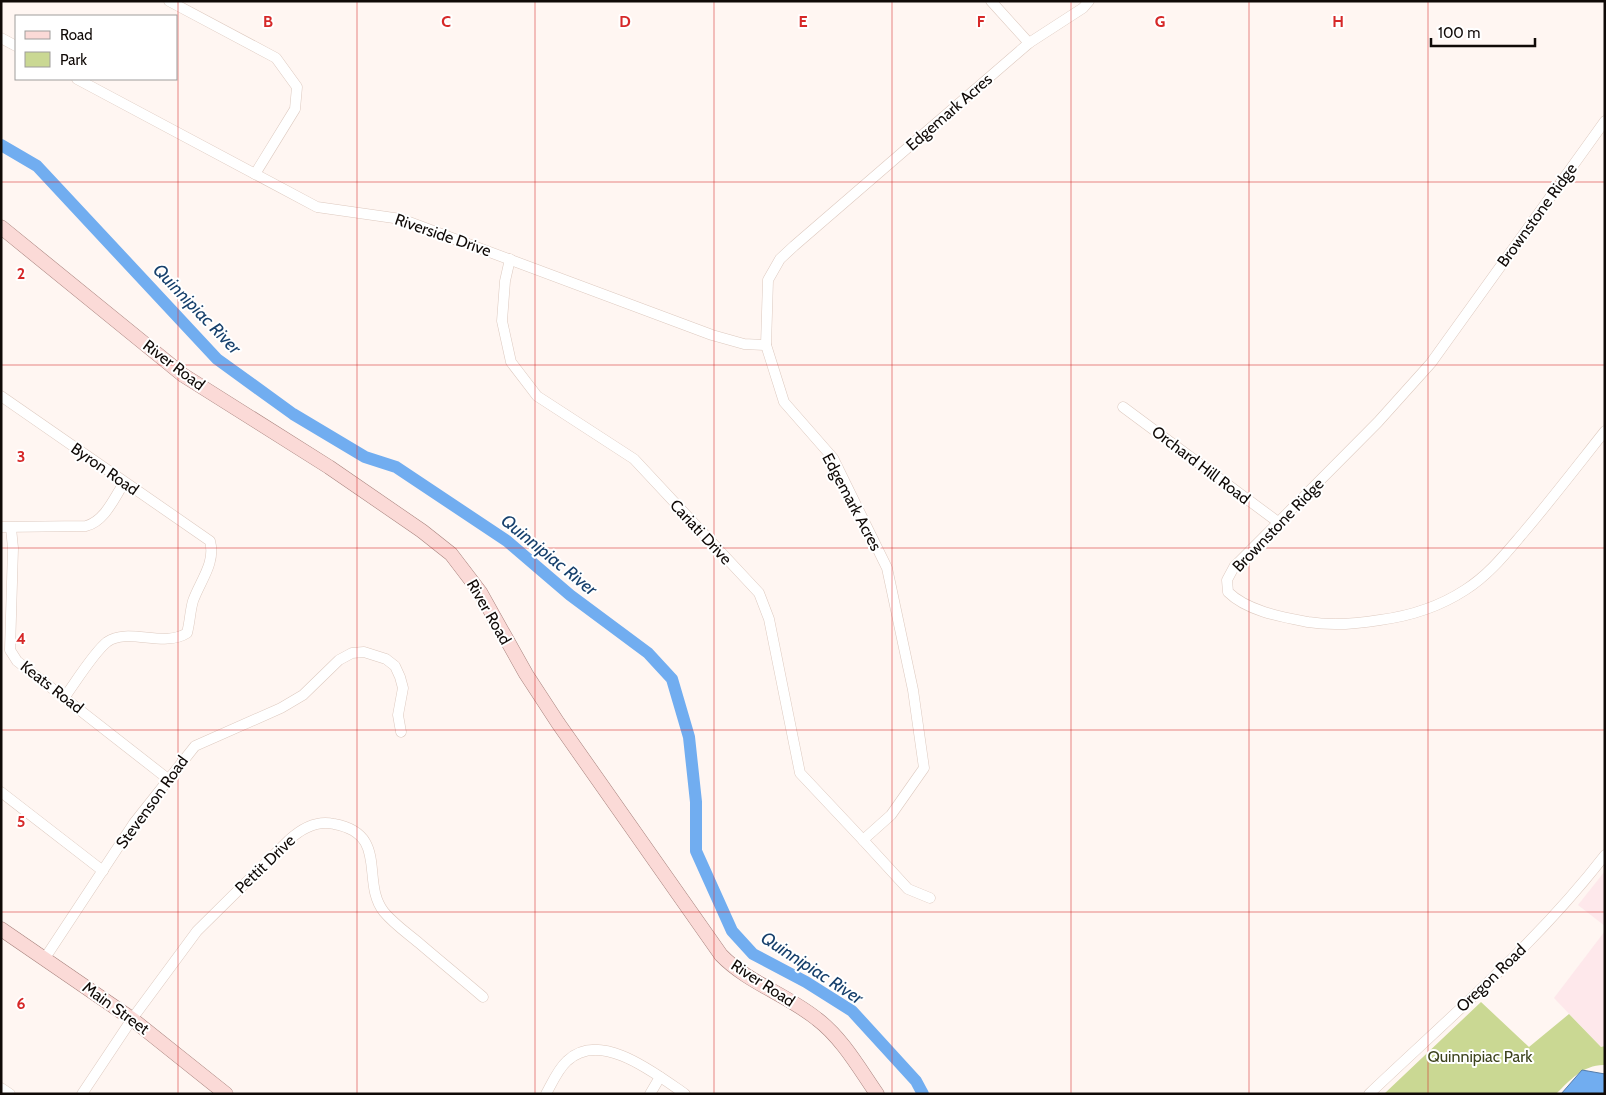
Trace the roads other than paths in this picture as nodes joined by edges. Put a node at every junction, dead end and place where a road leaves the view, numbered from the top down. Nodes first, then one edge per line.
1 (168, 1) edge
2 (991, 1) edge
3 (1089, 1) edge
4 (1, 38) edge
5 (1029, 43) junction
6 (15, 45) edge
7 (79, 80) edge
8 (1605, 121) edge
9 (255, 174) junction
10 (1, 227) edge
11 (510, 260) junction
12 (766, 345) junction
13 (1, 396) edge
14 (1123, 407) dead end
15 (1605, 431) edge
16 (124, 483) junction
17 (1278, 522) junction
18 (6, 528) edge
19 (5, 639) edge
20 (64, 698) junction
21 (401, 732) dead end
22 (168, 779) junction
23 (1, 792) edge
24 (862, 840) junction
25 (1605, 855) edge
26 (103, 870) junction
27 (930, 898) dead end
28 (1, 929) edge
29 (45, 958) junction
30 (483, 997) dead end
31 (132, 1019) junction
32 (660, 1077) junction
33 (1, 1088) edge
34 (10, 1094) edge
35 (82, 1094) edge
36 (226, 1094) edge
37 (546, 1094) edge
38 (650, 1094) edge
39 (685, 1094) edge
40 (877, 1094) edge
41 (1369, 1094) edge

1 - 9 street
2 - 5 street
3 - 5 street, Edgemark Acres
4 - 6 street
5 - 12 street, Edgemark Acres
7 - 9 street, Riverside Drive
8 - 17 street, Brownstone Ridge
9 - 11 street, Riverside Drive
10 - 40 main road, River Road
11 - 12 street, Riverside Drive
11 - 24 street, Cariati Drive
12 - 24 street, Edgemark Acres
13 - 16 street, Byron Road
14 - 17 street, Orchard Hill Road
15 - 17 street, Brownstone Ridge
16 - 18 street
16 - 20 street, Byron Road
18 - 19 street, Keats Road
19 - 20 street, Keats Road
20 - 22 street, Keats Road
21 - 22 street, Stevenson Road
22 - 26 street, Stevenson Road
23 - 26 street
24 - 27 street
25 - 41 street, Oregon Road
26 - 29 street, Stevenson Road
28 - 29 main road, Main Street
29 - 31 main road, Main Street
30 - 31 street, Pettit Drive
31 - 35 street, Pettit Drive
31 - 36 main road, Main Street
32 - 37 street
32 - 38 street
32 - 39 street
33 - 34 street

